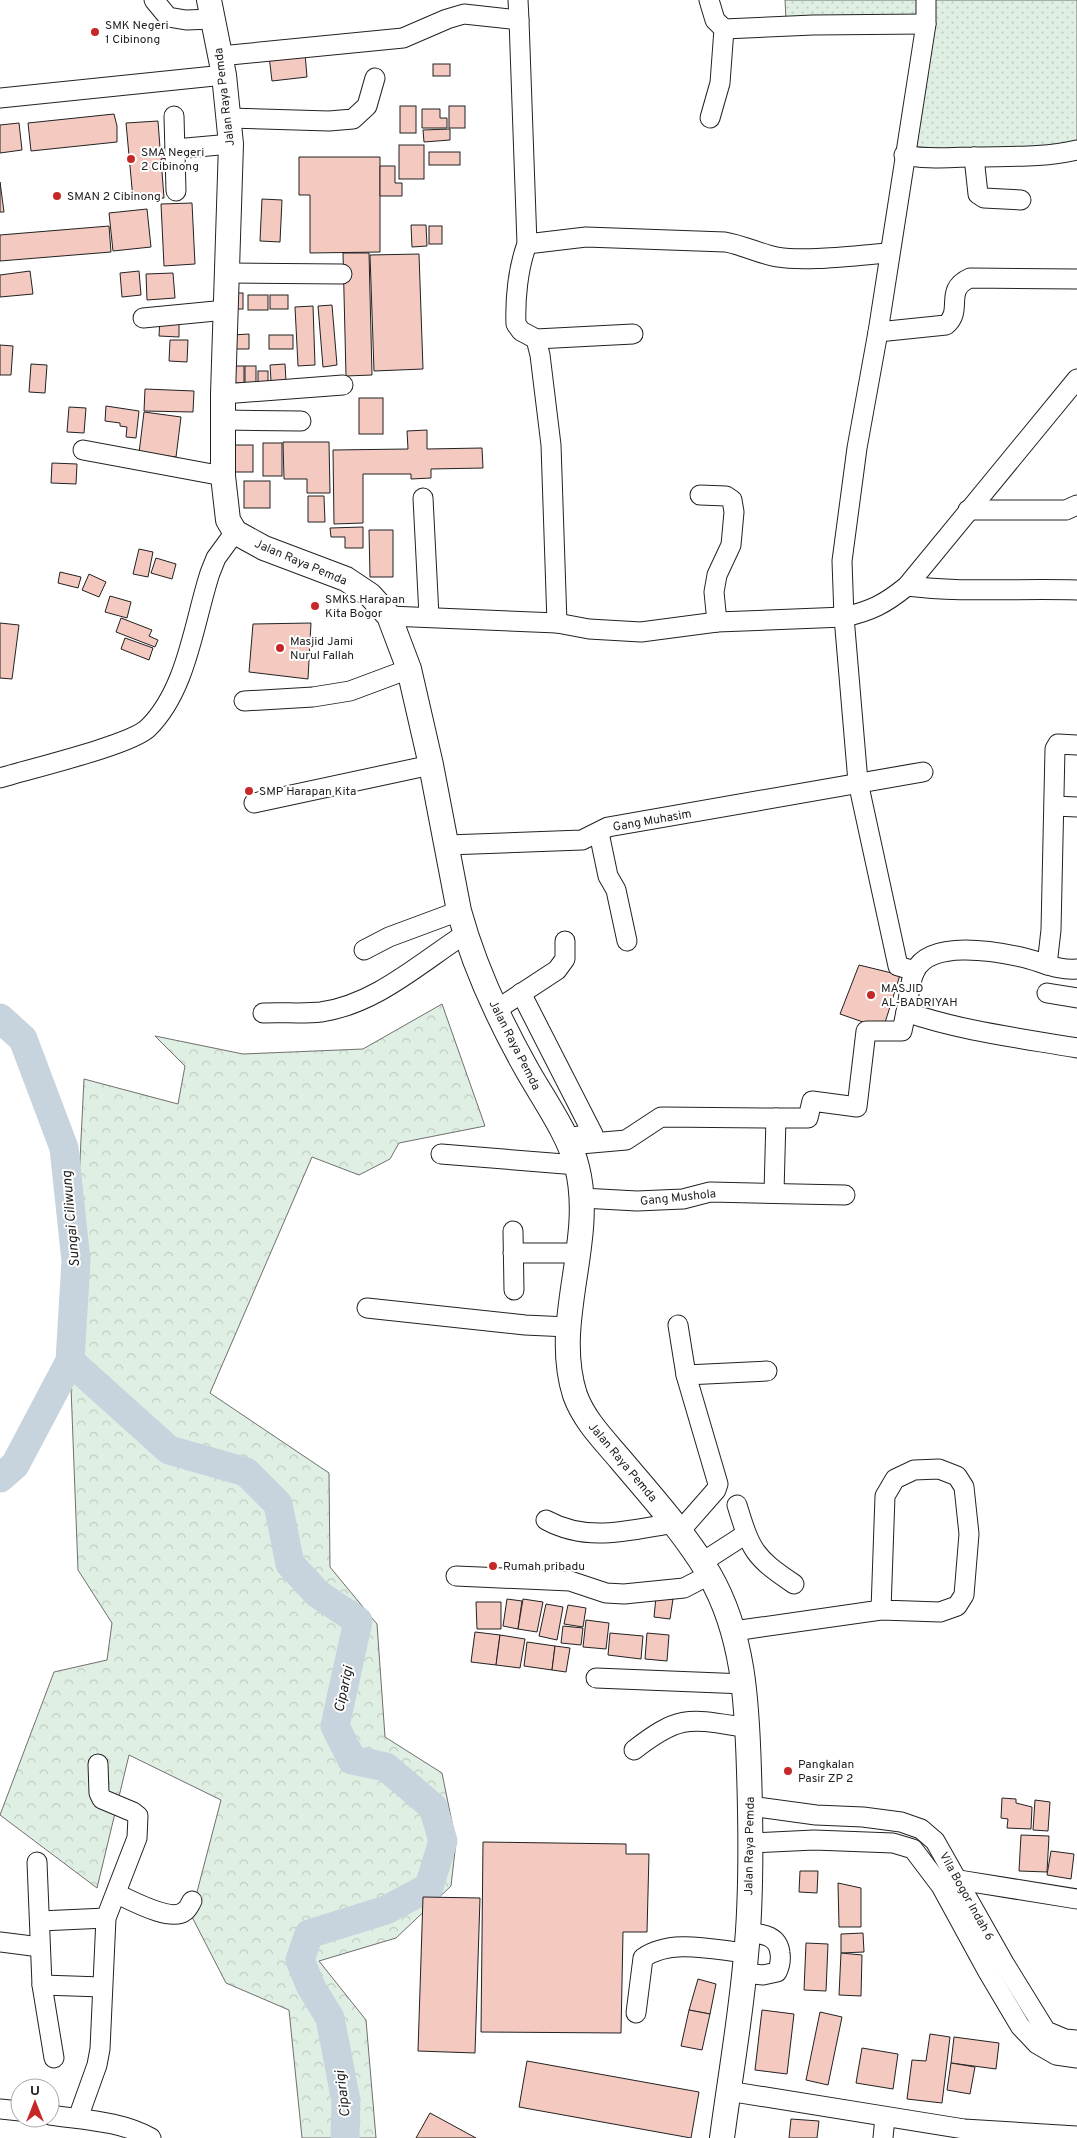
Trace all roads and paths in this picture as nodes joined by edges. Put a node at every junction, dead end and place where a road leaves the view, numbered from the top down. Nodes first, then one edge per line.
1 (154, 0) edge
2 (518, 0) edge
3 (709, 0) edge
4 (926, 0) edge
5 (211, 10) edge
6 (518, 20) junction
7 (926, 24) junction
8 (724, 28) junction
9 (222, 65) junction
10 (375, 78) dead end
11 (0, 98) edge
12 (174, 116) dead end
13 (228, 118) junction
14 (710, 118) dead end
15 (231, 144) junction
16 (175, 149) junction
17 (1077, 150) edge
18 (904, 155) junction
19 (974, 157) junction
20 (176, 191) dead end
21 (1021, 200) dead end
22 (527, 244) junction
23 (889, 253) junction
24 (227, 273) junction
25 (342, 274) dead end
26 (1077, 279) edge
27 (226, 310) junction
28 (143, 318) dead end
29 (878, 332) junction
30 (633, 334) dead end
31 (536, 339) junction
32 (1077, 379) edge
33 (343, 385) dead end
34 (223, 394) junction
35 (223, 420) junction
36 (301, 421) dead end
37 (83, 450) dead end
38 (223, 476) junction
39 (700, 495) dead end
40 (423, 498) dead end
41 (1077, 505) edge
42 (968, 510) junction
43 (235, 532) junction
44 (907, 586) junction
45 (1077, 590) edge
46 (389, 616) junction
47 (428, 616) junction
48 (844, 617) junction
49 (717, 622) junction
50 (557, 624) junction
51 (409, 669) junction
52 (244, 701) dead end
53 (1077, 745) edge
54 (431, 765) junction
55 (923, 772) dead end
56 (0, 778) edge
57 (858, 782) junction
58 (254, 804) dead end
59 (1055, 806) junction
60 (1077, 807) edge
61 (599, 833) junction
62 (447, 845) junction
63 (458, 911) junction
64 (465, 934) junction
65 (565, 941) dead end
66 (627, 941) dead end
67 (364, 950) dead end
68 (1047, 965) junction
69 (1077, 969) edge
70 (915, 971) junction
71 (521, 993) junction
72 (1047, 993) dead end
73 (1077, 998) edge
74 (496, 1010) junction
75 (906, 1012) junction
76 (263, 1013) dead end
77 (1077, 1048) edge
78 (776, 1118) junction
79 (570, 1149) junction
80 (441, 1154) dead end
81 (774, 1192) junction
82 (845, 1195) dead end
83 (582, 1198) junction
84 (513, 1231) dead end
85 (513, 1253) junction
86 (577, 1253) junction
87 (514, 1290) dead end
88 (368, 1308) dead end
89 (678, 1325) dead end
90 (568, 1327) junction
91 (767, 1371) dead end
92 (686, 1375) junction
93 (737, 1505) dead end
94 (546, 1520) dead end
95 (677, 1527) junction
96 (746, 1534) junction
97 (705, 1569) junction
98 (456, 1576) dead end
99 (794, 1584) dead end
100 (881, 1610) junction
101 (734, 1631) junction
102 (596, 1678) dead end
103 (745, 1684) junction
104 (748, 1728) junction
105 (634, 1750) dead end
106 (98, 1764) dead end
107 (750, 1806) junction
108 (862, 1817) junction
109 (861, 1842) junction
110 (750, 1843) junction
111 (37, 1862) dead end
112 (959, 1880) junction
113 (941, 1886) junction
114 (117, 1894) junction
115 (1077, 1899) edge
116 (192, 1901) dead end
117 (106, 1918) junction
118 (40, 1921) junction
119 (0, 1942) edge
120 (40, 1948) junction
121 (746, 1952) junction
122 (1004, 1963) junction
123 (988, 1972) junction
124 (42, 1985) junction
125 (102, 1987) junction
126 (636, 2013) dead end
127 (1077, 2040) edge
128 (54, 2058) dead end
129 (1077, 2058) edge
130 (728, 2092) junction
131 (60, 2116) edge
132 (885, 2117) junction
133 (78, 2118) junction
134 (963, 2134) edge
135 (999, 2135) edge
136 (1077, 2136) edge
137 (151, 2138) edge
138 (722, 2138) edge
139 (882, 2138) edge

1 - 5 street
2 - 6 street
3 - 8 street
4 - 7 street
5 - 9 main road, Jalan Raya Pemda
6 - 9 street
6 - 22 street
7 - 8 street
7 - 18 street
8 - 14 street
9 - 11 street
9 - 13 main road, Jalan Raya Pemda
10 - 13 street
12 - 16 street
13 - 15 main road, Jalan Raya Pemda
15 - 16 street
15 - 24 main road, Jalan Raya Pemda
16 - 20 street
17 - 19 street
18 - 19 street
18 - 23 street
19 - 21 street
22 - 23 street
22 - 31 street
23 - 29 street
24 - 25 street
24 - 27 main road, Jalan Raya Pemda
26 - 29 street
27 - 28 street
27 - 34 main road, Jalan Raya Pemda
29 - 48 street
30 - 31 street
31 - 50 street
32 - 42 street
33 - 34 street
34 - 35 main road, Jalan Raya Pemda
35 - 36 street
35 - 38 main road, Jalan Raya Pemda
37 - 38 street
38 - 43 main road, Jalan Raya Pemda
39 - 49 street
40 - 47 street
41 - 42 street
42 - 44 street
43 - 46 main road, Jalan Raya Pemda
43 - 56 street
44 - 45 street
44 - 48 street
46 - 47 street
46 - 51 main road, Jalan Raya Pemda
47 - 50 street
48 - 49 street
48 - 57 street
49 - 50 street
51 - 52 street
51 - 54 main road, Jalan Raya Pemda
53 - 59 street
54 - 58 street
54 - 62 main road, Jalan Raya Pemda
55 - 57 street, Gang Muhasim
57 - 61 street, Gang Muhasim
57 - 70 street
59 - 60 street
59 - 68 street
61 - 62 street, Gang Muhasim
61 - 66 street
62 - 63 main road, Jalan Raya Pemda
63 - 64 main road, Jalan Raya Pemda
63 - 67 street
64 - 74 main road, Jalan Raya Pemda
64 - 76 street
65 - 71 street
68 - 69 street
68 - 70 street
70 - 75 street
71 - 74 street
71 - 79 street
72 - 73 street
74 - 79 main road, Jalan Raya Pemda
75 - 77 street
75 - 78 street
78 - 79 street
78 - 81 street
79 - 80 street
79 - 83 main road, Jalan Raya Pemda
81 - 82 street, Gang Mushola
81 - 83 street, Gang Mushola
83 - 86 main road, Jalan Raya Pemda
84 - 85 street
85 - 86 street
85 - 87 street
86 - 90 main road, Jalan Raya Pemda
88 - 90 street
89 - 92 street
90 - 95 main road, Jalan Raya Pemda
91 - 92 street
92 - 95 street
93 - 96 street
94 - 95 street
95 - 97 main road, Jalan Raya Pemda
96 - 97 street
96 - 99 street
97 - 98 street
97 - 101 main road, Jalan Raya Pemda
100 - 100 street
100 - 101 street
101 - 103 main road, Jalan Raya Pemda
102 - 103 street
103 - 104 main road, Jalan Raya Pemda
104 - 105 street
104 - 107 main road, Jalan Raya Pemda
106 - 114 street
107 - 108 street, Vila Bogor Indah 6
107 - 110 main road, Jalan Raya Pemda
108 - 109 street
108 - 112 street, Vila Bogor Indah 6
109 - 110 street
109 - 113 street
110 - 121 main road, Jalan Raya Pemda
111 - 118 street
112 - 113 street
112 - 115 street
112 - 122 street, Vila Bogor Indah 6
113 - 123 street
114 - 116 street
114 - 117 street
117 - 118 street
117 - 125 street
118 - 120 street
119 - 120 street
120 - 124 street
121 - 126 street
121 - 130 main road, Jalan Raya Pemda
122 - 123 street
122 - 127 street, Vila Bogor Indah 6
123 - 129 street
124 - 125 street
124 - 128 street
125 - 133 street
130 - 132 street
130 - 138 main road, Jalan Raya Pemda
131 - 133 street
132 - 134 street
132 - 139 street
133 - 137 street
134 - 135 street
135 - 136 street

